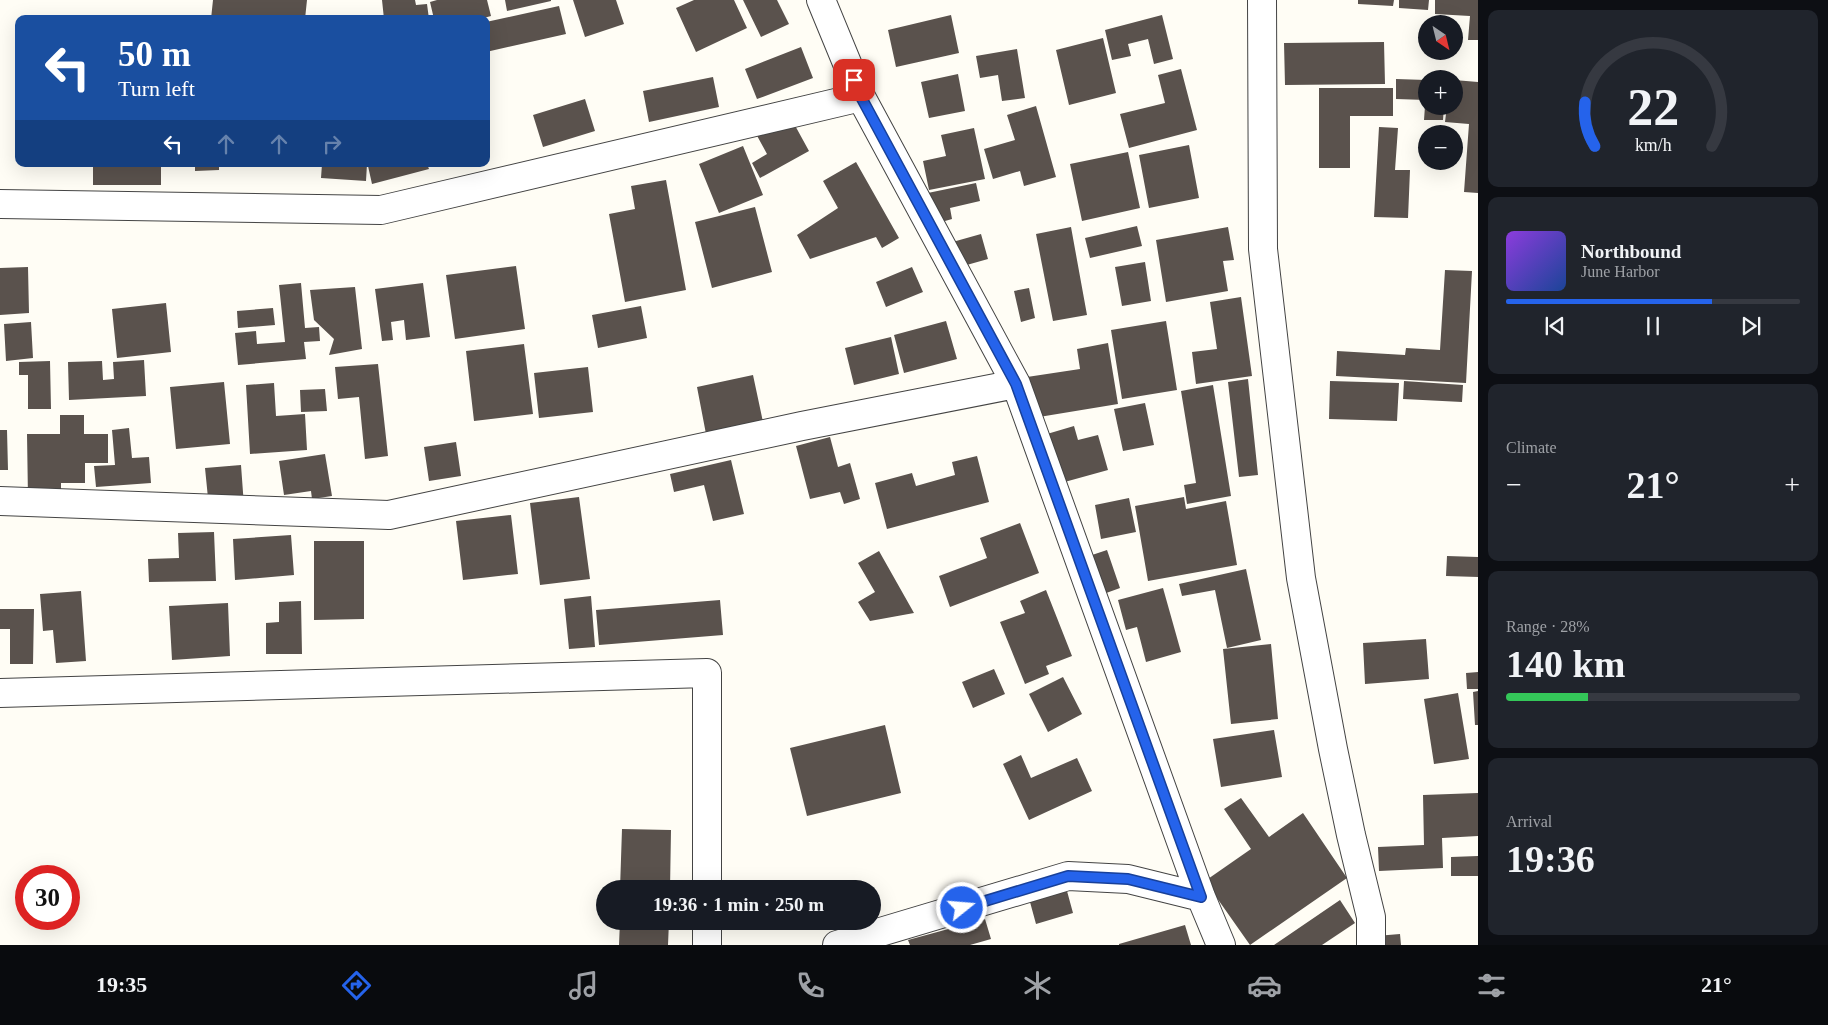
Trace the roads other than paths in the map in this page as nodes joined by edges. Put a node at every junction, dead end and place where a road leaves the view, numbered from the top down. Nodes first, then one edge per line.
1 (821, 0) edge
2 (1262, 0) edge
3 (861, 97) junction
4 (0, 204) edge
5 (1016, 384) junction
6 (0, 501) edge
7 (0, 693) edge
8 (707, 880) edge
9 (1201, 897) junction
10 (707, 930) edge
11 (708, 945) edge
12 (837, 945) edge
13 (1222, 945) edge
14 (1371, 945) edge

1 - 3 street
2 - 14 street
3 - 4 street
3 - 5 street
5 - 6 street
5 - 9 street
7 - 8 street
9 - 12 street
9 - 13 street
10 - 11 street

